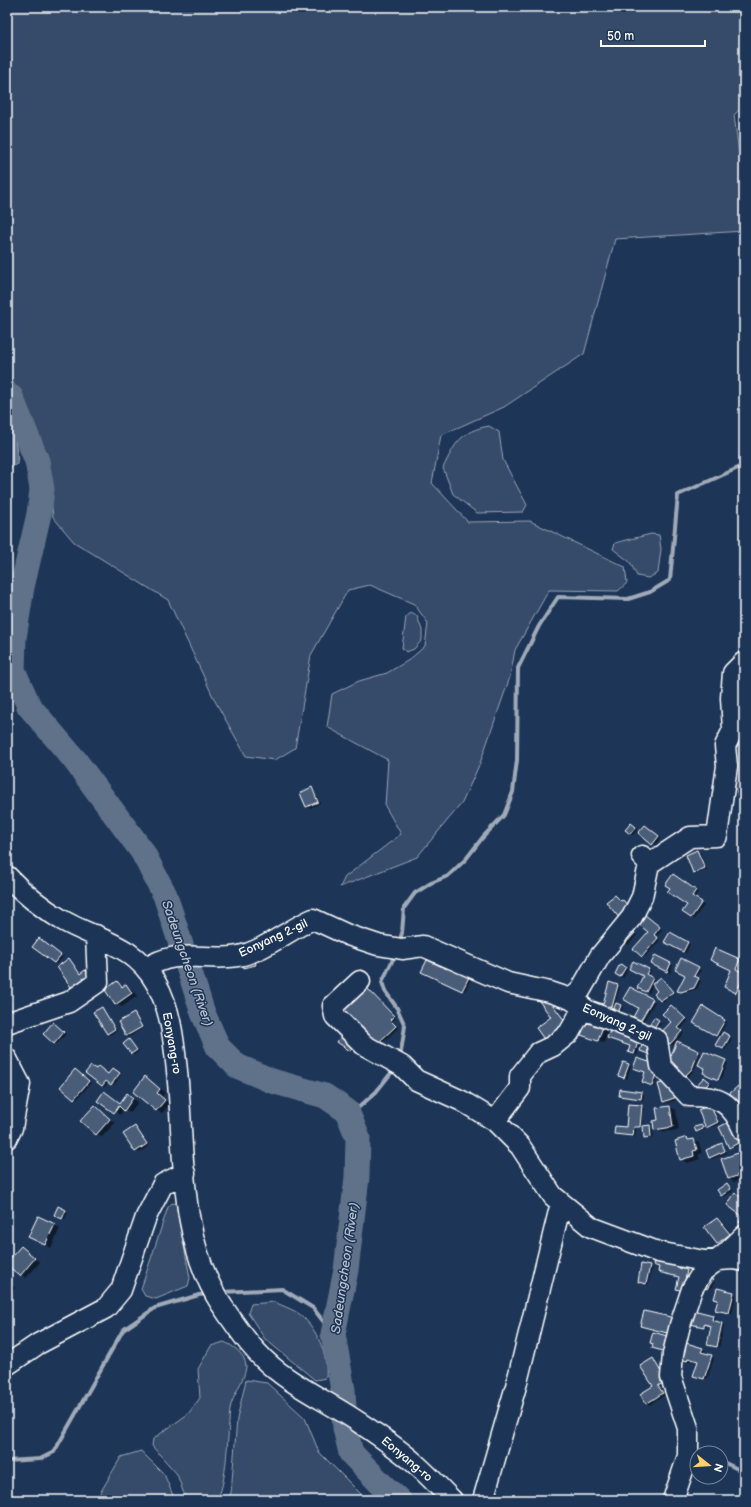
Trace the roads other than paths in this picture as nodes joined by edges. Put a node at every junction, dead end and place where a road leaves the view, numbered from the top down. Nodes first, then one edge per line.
1 (744, 662) edge
2 (7, 876) edge
3 (96, 935) junction
4 (146, 969) junction
5 (360, 981) dead end
6 (577, 1003) junction
7 (7, 1023) edge
8 (7, 1060) edge
9 (495, 1121) junction
10 (744, 1132) edge
11 (7, 1138) edge
12 (185, 1173) junction
13 (561, 1203) junction
14 (744, 1236) edge
15 (718, 1260) junction
16 (744, 1261) edge
17 (7, 1365) edge
18 (452, 1500) edge
19 (483, 1500) edge
20 (673, 1500) edge

1 - 6 street
2 - 3 street, Eonyang-ro
3 - 4 street, Eonyang-ro
3 - 7 street
4 - 6 street, Eonyang 2-gil
4 - 12 street, Eonyang-ro
5 - 9 street
6 - 9 street
6 - 10 street, Eonyang 2-gil
8 - 11 street
9 - 13 street
12 - 17 street
12 - 18 street, Eonyang-ro
13 - 15 street
13 - 19 street
14 - 15 street
15 - 16 street
15 - 20 street

